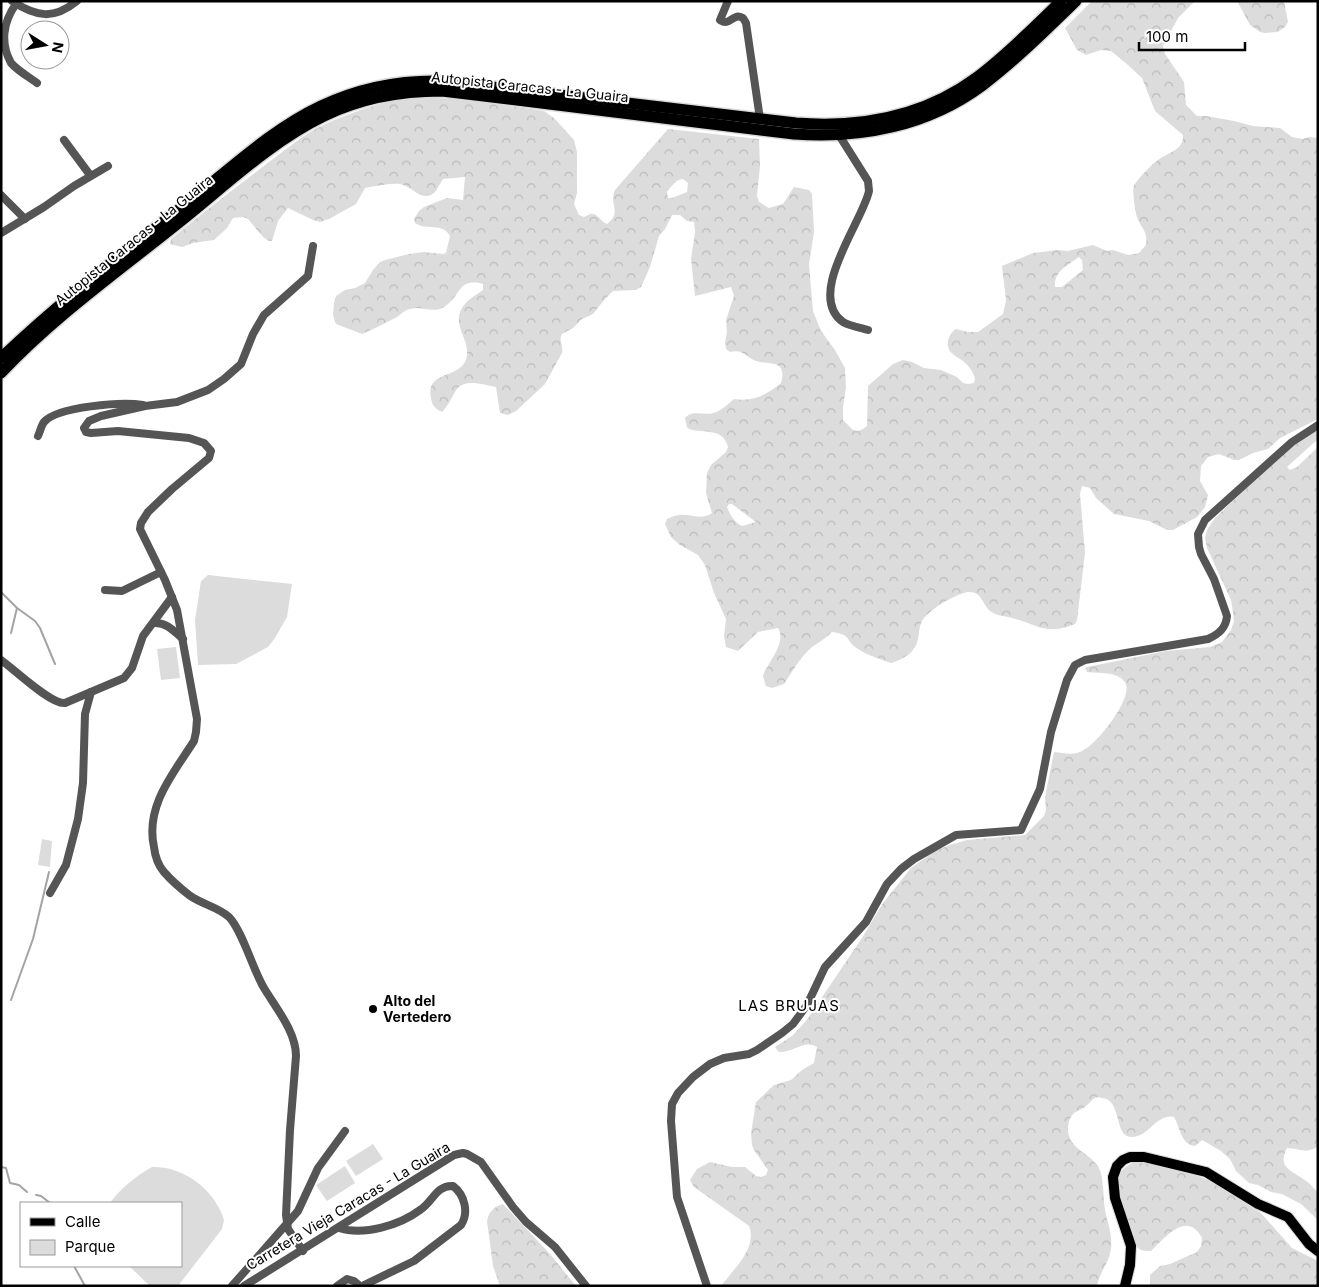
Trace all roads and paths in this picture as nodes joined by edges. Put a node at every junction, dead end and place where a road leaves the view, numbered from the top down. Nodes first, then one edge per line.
1 (77, 1) edge
2 (728, 1) edge
3 (1061, 1) edge
4 (1076, 1) edge
5 (14, 2) edge
6 (37, 84) dead end
7 (760, 119) junction
8 (838, 136) junction
9 (64, 140) dead end
10 (108, 166) dead end
11 (90, 175) junction
12 (1, 195) edge
13 (25, 219) junction
14 (1, 233) edge
15 (313, 246) dead end
16 (868, 330) dead end
17 (1, 358) edge
18 (1, 373) edge
19 (145, 406) junction
20 (1318, 425) edge
21 (38, 436) dead end
22 (161, 572) junction
23 (105, 590) dead end
24 (172, 597) junction
25 (154, 623) junction
26 (183, 639) junction
27 (1, 660) edge
28 (91, 692) junction
29 (50, 893) dead end
30 (345, 1130) dead end
31 (287, 1225) junction
32 (339, 1228) junction
33 (303, 1251) junction
34 (1318, 1251) edge
35 (232, 1286) edge
36 (244, 1286) edge
37 (337, 1286) edge
38 (361, 1286) edge
39 (586, 1286) edge
40 (706, 1286) edge
41 (1125, 1286) edge

1 - 5 street
2 - 7 street
3 - 7 highway, Autopista Caracas - La Guaira
4 - 8 highway, Autopista Caracas - La Guaira
5 - 6 street
7 - 17 highway, Autopista Caracas - La Guaira
8 - 16 street
8 - 18 highway, Autopista Caracas - La Guaira
9 - 11 street
10 - 11 street
11 - 13 street
12 - 13 street
13 - 14 street
15 - 19 street
19 - 21 street
19 - 22 street
20 - 40 street
22 - 23 street
22 - 24 street
24 - 25 street
24 - 26 street
25 - 26 street
25 - 28 street
26 - 31 street
27 - 28 street
28 - 29 street
30 - 31 street
31 - 33 street
31 - 35 street
32 - 33 street, Carretera Vieja Caracas - La Guaira
32 - 38 street
32 - 39 street, Carretera Vieja Caracas - La Guaira
33 - 36 street, Carretera Vieja Caracas - La Guaira
34 - 41 main road
37 - 38 street

